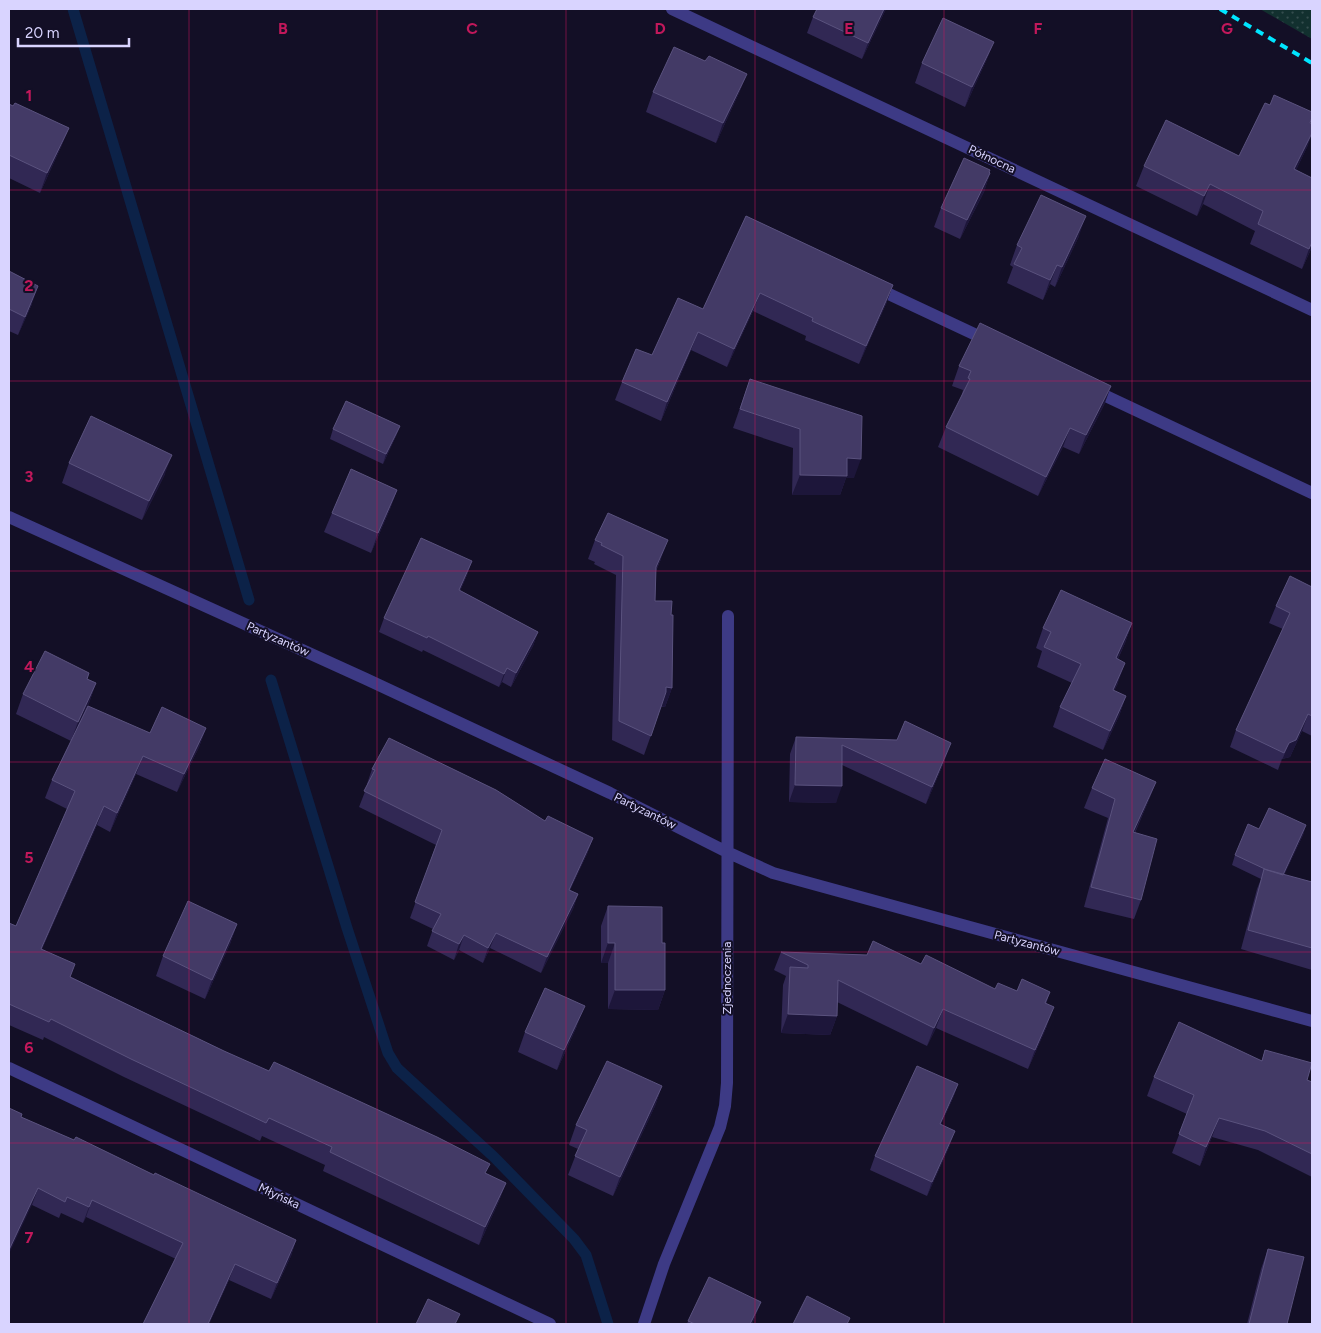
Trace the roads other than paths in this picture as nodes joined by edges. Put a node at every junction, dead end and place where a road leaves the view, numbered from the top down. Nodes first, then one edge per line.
1 (672, 9) edge
2 (865, 283) edge
3 (1312, 310) edge
4 (999, 346) edge
5 (1080, 384) edge
6 (1312, 493) edge
7 (9, 517) edge
8 (728, 616) dead end
9 (728, 852) junction
10 (1312, 1020) edge
11 (9, 1068) edge
12 (550, 1324) edge
13 (644, 1324) edge

1 - 3 street, Północna
2 - 4 street
5 - 6 street
7 - 9 street, Partyzantów
8 - 9 street, Zjednoczenia
9 - 10 street, Partyzantów
9 - 13 street, Zjednoczenia
11 - 12 street, Młyńska

